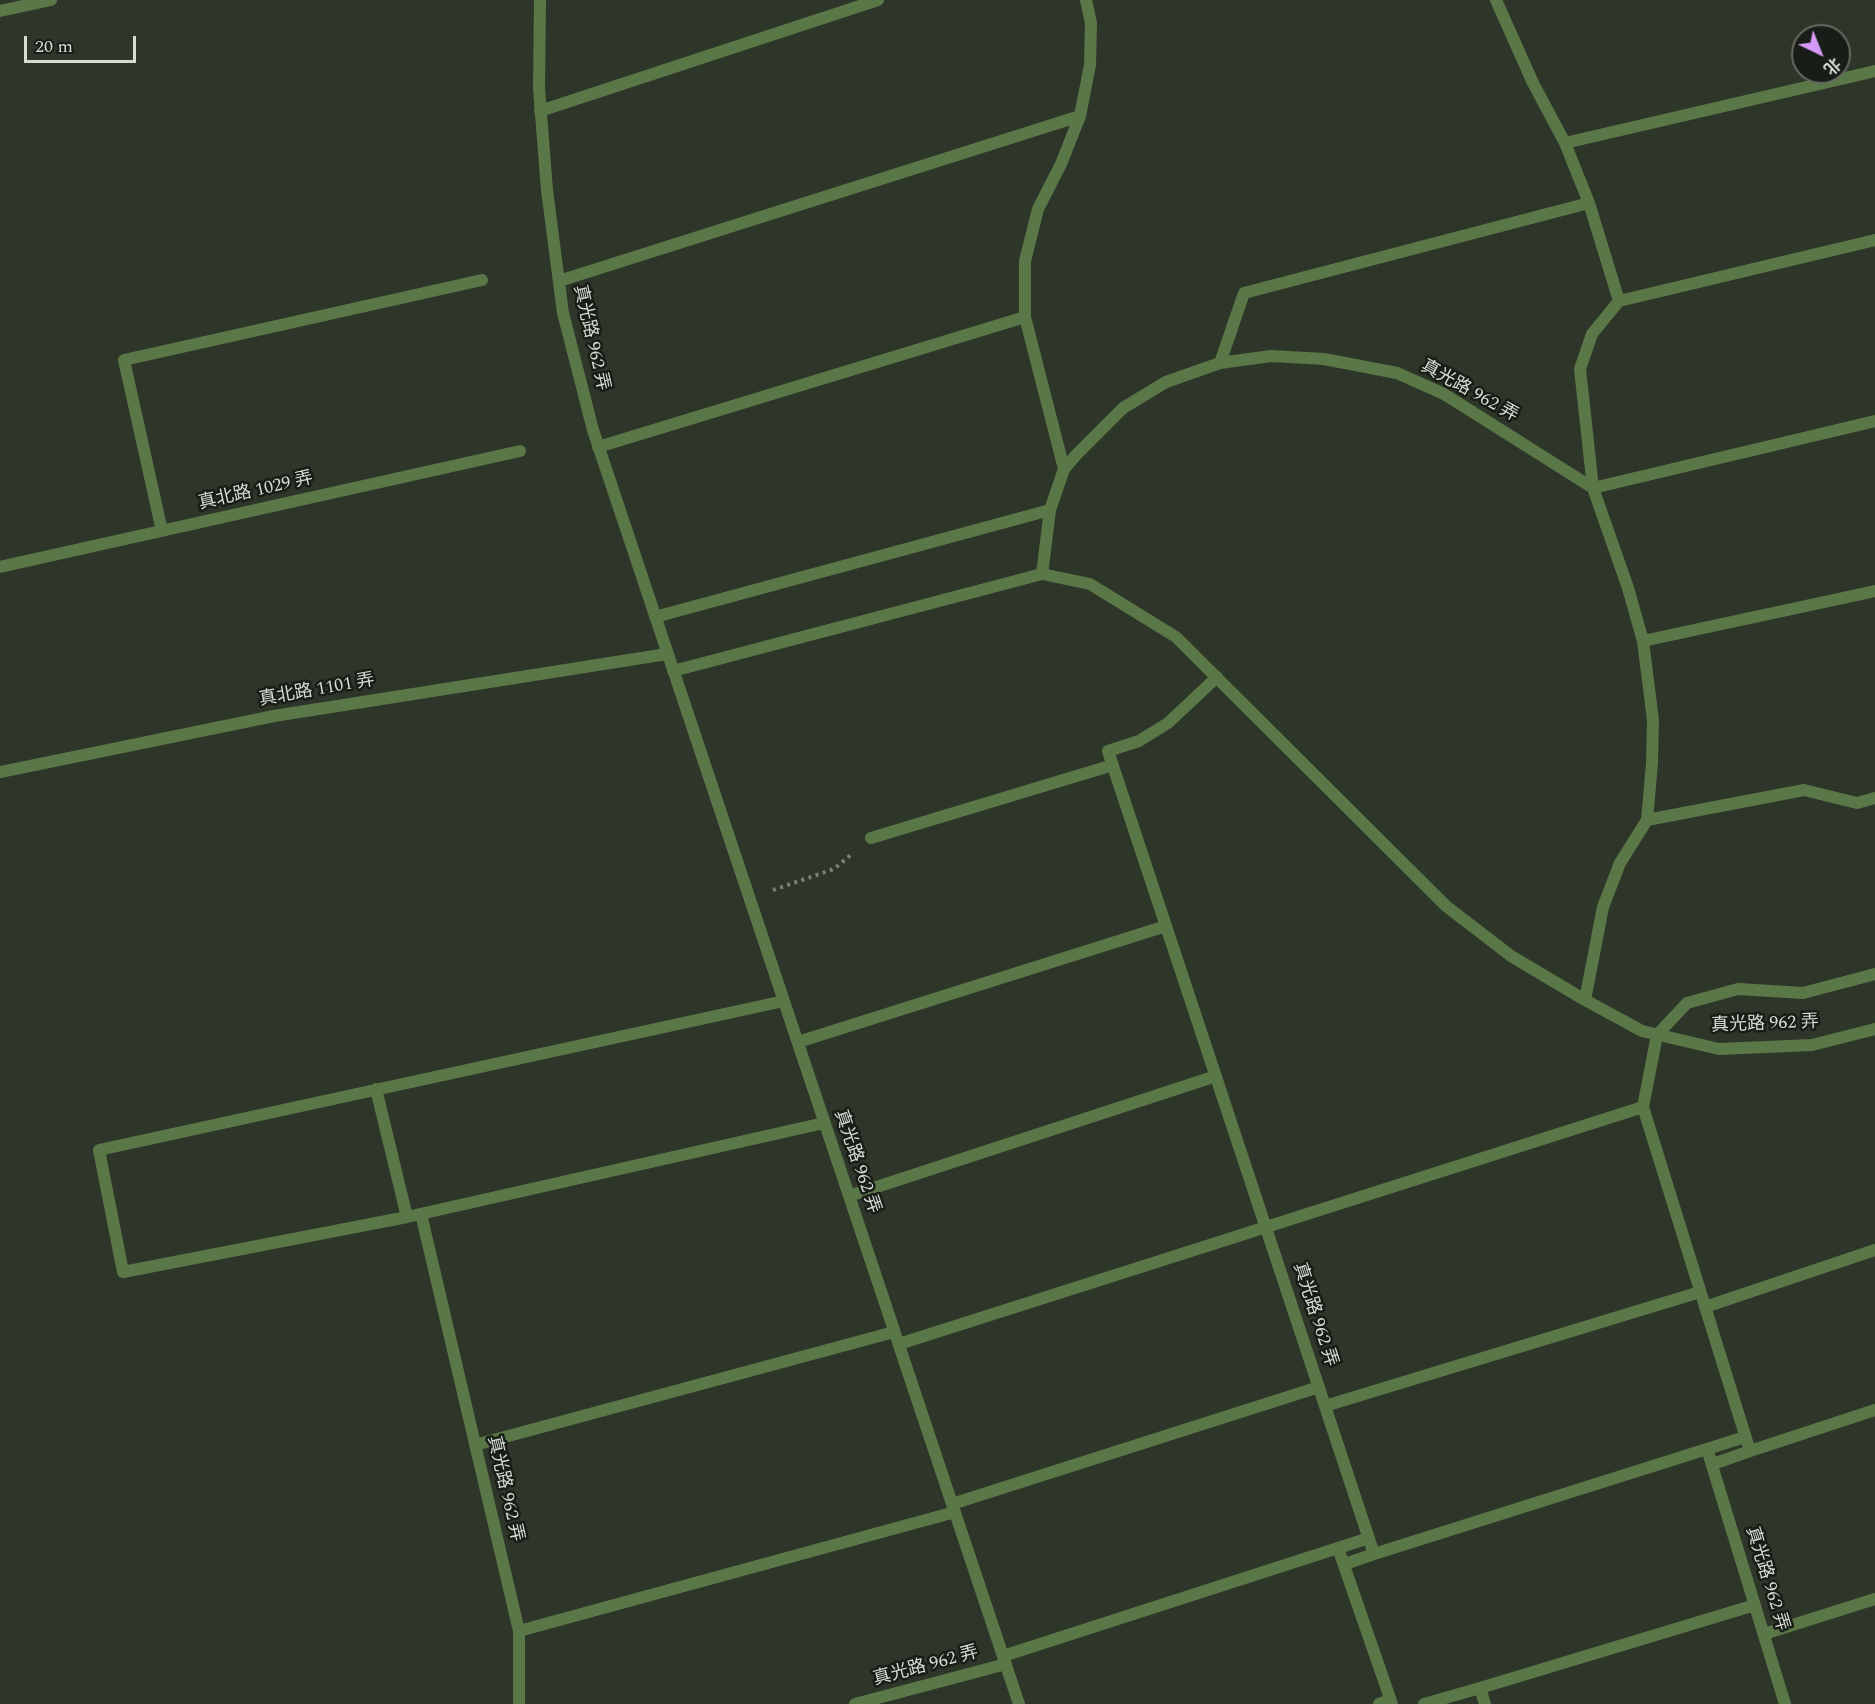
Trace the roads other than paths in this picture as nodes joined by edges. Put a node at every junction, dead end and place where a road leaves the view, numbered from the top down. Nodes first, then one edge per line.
1 (51, 0) edge
2 (540, 0) edge
3 (879, 0) edge
4 (1086, 0) edge
5 (1496, 0) edge
6 (0, 11) edge
7 (1875, 71) edge
8 (540, 111) junction
9 (1080, 116) junction
10 (1565, 143) junction
11 (1589, 203) junction
12 (1875, 240) edge
13 (483, 280) dead end
14 (559, 281) junction
15 (1619, 302) junction
16 (1025, 317) junction
17 (1220, 363) junction
18 (1875, 421) edge
19 (598, 447) junction
20 (520, 451) dead end
21 (1064, 469) junction
22 (1593, 488) junction
23 (1050, 510) junction
24 (162, 531) junction
25 (0, 567) edge
26 (1042, 574) junction
27 (1875, 591) edge
28 (655, 617) junction
29 (1643, 641) junction
30 (667, 654) junction
31 (673, 671) junction
32 (1217, 677) junction
33 (1113, 765) junction
34 (0, 772) edge
35 (1875, 798) edge
36 (1647, 820) junction
37 (871, 838) road end
38 (1166, 926) junction
39 (1875, 975) edge
40 (1584, 1000) junction
41 (784, 1001) junction
42 (1875, 1029) edge
43 (1657, 1035) junction
44 (798, 1042) junction
45 (1216, 1076) junction
46 (376, 1089) junction
47 (1643, 1107) junction
48 (824, 1123) junction
49 (849, 1196) junction
50 (421, 1214) junction
51 (408, 1217) junction
52 (1266, 1227) junction
53 (1875, 1250) edge
54 (1700, 1292) junction
55 (1705, 1307) junction
56 (896, 1338) junction
57 (1319, 1387) junction
58 (1325, 1406) junction
59 (1875, 1410) edge
60 (1745, 1437) junction
61 (475, 1445) junction
62 (1707, 1449) junction
63 (1750, 1451) junction
64 (1713, 1464) junction
65 (954, 1508) junction
66 (1369, 1538) junction
67 (1338, 1548) junction
68 (1374, 1554) junction
69 (1345, 1564) junction
70 (1875, 1599) edge
71 (1755, 1605) junction
72 (519, 1631) junction
73 (1764, 1634) junction
74 (1004, 1660) junction
75 (1480, 1688) junction
76 (1387, 1703) edge
77 (519, 1704) edge
78 (855, 1704) edge
79 (1019, 1704) edge
80 (1424, 1704) edge
81 (1485, 1704) edge
82 (1785, 1704) edge

1 - 6 lane
2 - 8 lane, 真光路 962 弄
3 - 8 lane
4 - 9 lane
5 - 10 lane
7 - 10 lane
8 - 14 lane, 真光路 962 弄
9 - 14 lane
9 - 16 lane
10 - 11 lane
11 - 15 lane
11 - 17 lane
12 - 15 lane
13 - 24 lane
14 - 19 lane, 真光路 962 弄
15 - 22 lane
16 - 19 lane
16 - 21 lane
17 - 21 lane, 真光路 962 弄
17 - 22 lane, 真光路 962 弄
18 - 22 lane
19 - 28 lane, 真光路 962 弄
20 - 24 lane, 真北路 1029 弄
21 - 23 lane, 真光路 962 弄
22 - 29 lane
23 - 26 lane, 真光路 962 弄
23 - 28 lane
24 - 25 lane, 真北路 1029 弄
26 - 31 lane, 真光路 962 弄
26 - 32 lane, 真光路 962 弄
27 - 29 lane
28 - 30 lane, 真光路 962 弄
29 - 36 lane
30 - 31 lane, 真光路 962 弄
30 - 34 lane, 真北路 1101 弄
31 - 41 lane, 真光路 962 弄
32 - 33 lane
32 - 40 lane, 真光路 962 弄
33 - 37 lane
33 - 38 lane, 真光路 962 弄
35 - 36 lane
36 - 40 lane
38 - 44 lane
38 - 45 lane, 真光路 962 弄
39 - 43 lane
40 - 43 lane, 真光路 962 弄
41 - 44 lane, 真光路 962 弄
41 - 46 lane
42 - 43 lane, 真光路 962 弄
43 - 47 lane
44 - 48 lane, 真光路 962 弄
45 - 49 lane
45 - 52 lane, 真光路 962 弄
46 - 51 lane
46 - 51 lane
47 - 52 lane
47 - 54 lane
48 - 49 lane, 真光路 962 弄
48 - 50 lane
49 - 56 lane, 真光路 962 弄
50 - 51 lane
50 - 61 lane, 真光路 962 弄
52 - 56 lane
52 - 57 lane, 真光路 962 弄
53 - 55 lane
54 - 55 lane
54 - 58 lane
55 - 60 lane
56 - 61 lane
56 - 65 lane, 真光路 962 弄
57 - 58 lane, 真光路 962 弄
57 - 65 lane
58 - 66 lane, 真光路 962 弄
59 - 63 lane
60 - 62 lane
60 - 63 lane
61 - 72 lane, 真光路 962 弄
62 - 64 lane, 真光路 962 弄
62 - 68 lane
63 - 64 lane
64 - 71 lane, 真光路 962 弄
65 - 72 lane
65 - 74 lane, 真光路 962 弄
66 - 67 lane
66 - 68 lane, 真光路 962 弄
67 - 69 lane
67 - 74 lane
68 - 69 lane
69 - 76 lane
70 - 73 lane
71 - 73 lane, 真光路 962 弄
71 - 75 lane
72 - 77 lane, 真光路 962 弄
73 - 82 lane, 真光路 962 弄
74 - 78 lane, 真光路 962 弄
74 - 79 lane, 真光路 962 弄
75 - 80 lane
75 - 81 lane

